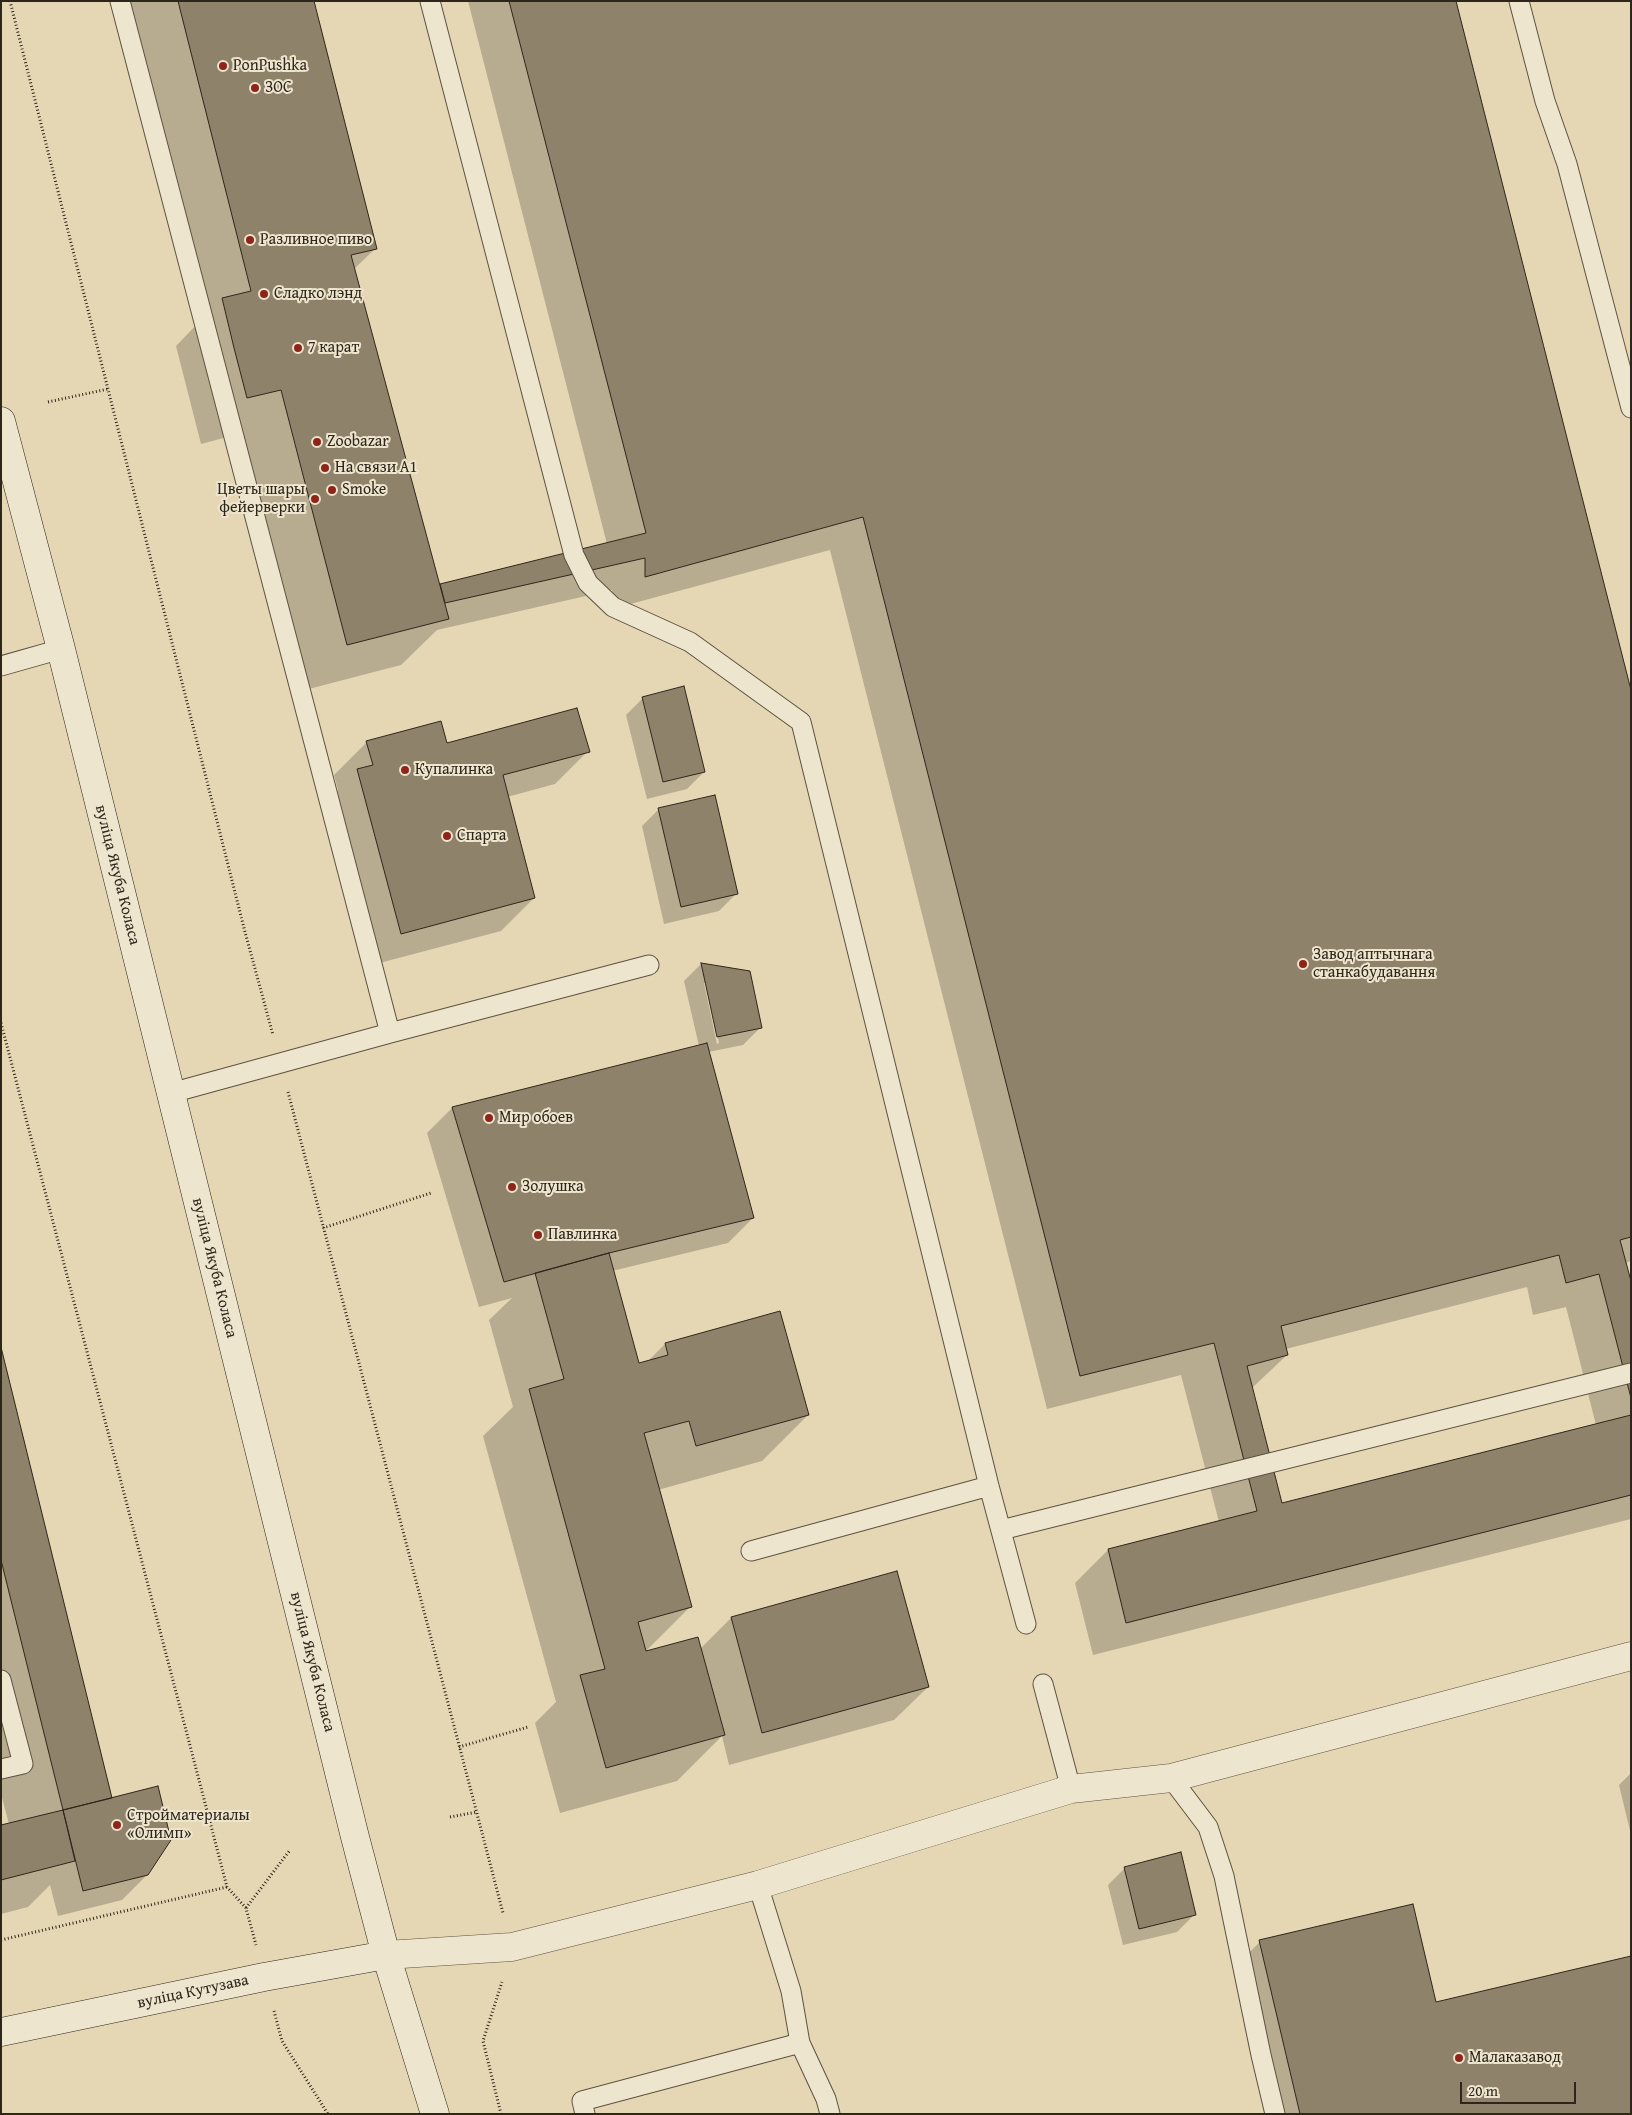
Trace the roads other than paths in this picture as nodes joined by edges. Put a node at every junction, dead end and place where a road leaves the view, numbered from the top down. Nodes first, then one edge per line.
1 (120, 1) edge
2 (430, 1) edge
3 (1519, 1) edge
4 (1631, 408) edge
5 (1, 421) edge
6 (60, 649) junction
7 (1, 666) edge
8 (650, 965) dead end
9 (390, 1033) junction
10 (171, 1093) junction
11 (1631, 1373) edge
12 (989, 1486) junction
13 (1001, 1530) junction
14 (751, 1551) dead end
15 (1026, 1624) dead end
16 (1631, 1656) edge
17 (1, 1680) edge
18 (1043, 1684) dead end
19 (1, 1769) edge
20 (1171, 1778) junction
21 (1071, 1789) junction
22 (758, 1884) junction
23 (386, 1955) junction
24 (1, 2032) edge
25 (800, 2043) junction
26 (435, 2114) edge
27 (586, 2114) edge
28 (830, 2114) edge
29 (1275, 2114) edge

1 - 9 lane
2 - 12 lane
3 - 4 lane
5 - 6 main road, вуліца Якуба Коласа
6 - 7 lane
6 - 10 main road, вуліца Якуба Коласа
8 - 9 lane
9 - 10 lane
10 - 23 main road, вуліца Якуба Коласа
11 - 13 lane
12 - 13 lane
12 - 14 lane
13 - 15 lane
16 - 20 main road, вуліца Кутузава
17 - 19 lane
18 - 21 lane
20 - 21 main road, вуліца Кутузава
20 - 29 lane
21 - 22 main road, вуліца Кутузава
22 - 23 main road, вуліца Кутузава
22 - 25 lane
23 - 24 main road, вуліца Кутузава
23 - 26 main road, вуліца Якуба Коласа
25 - 27 lane
25 - 28 lane

